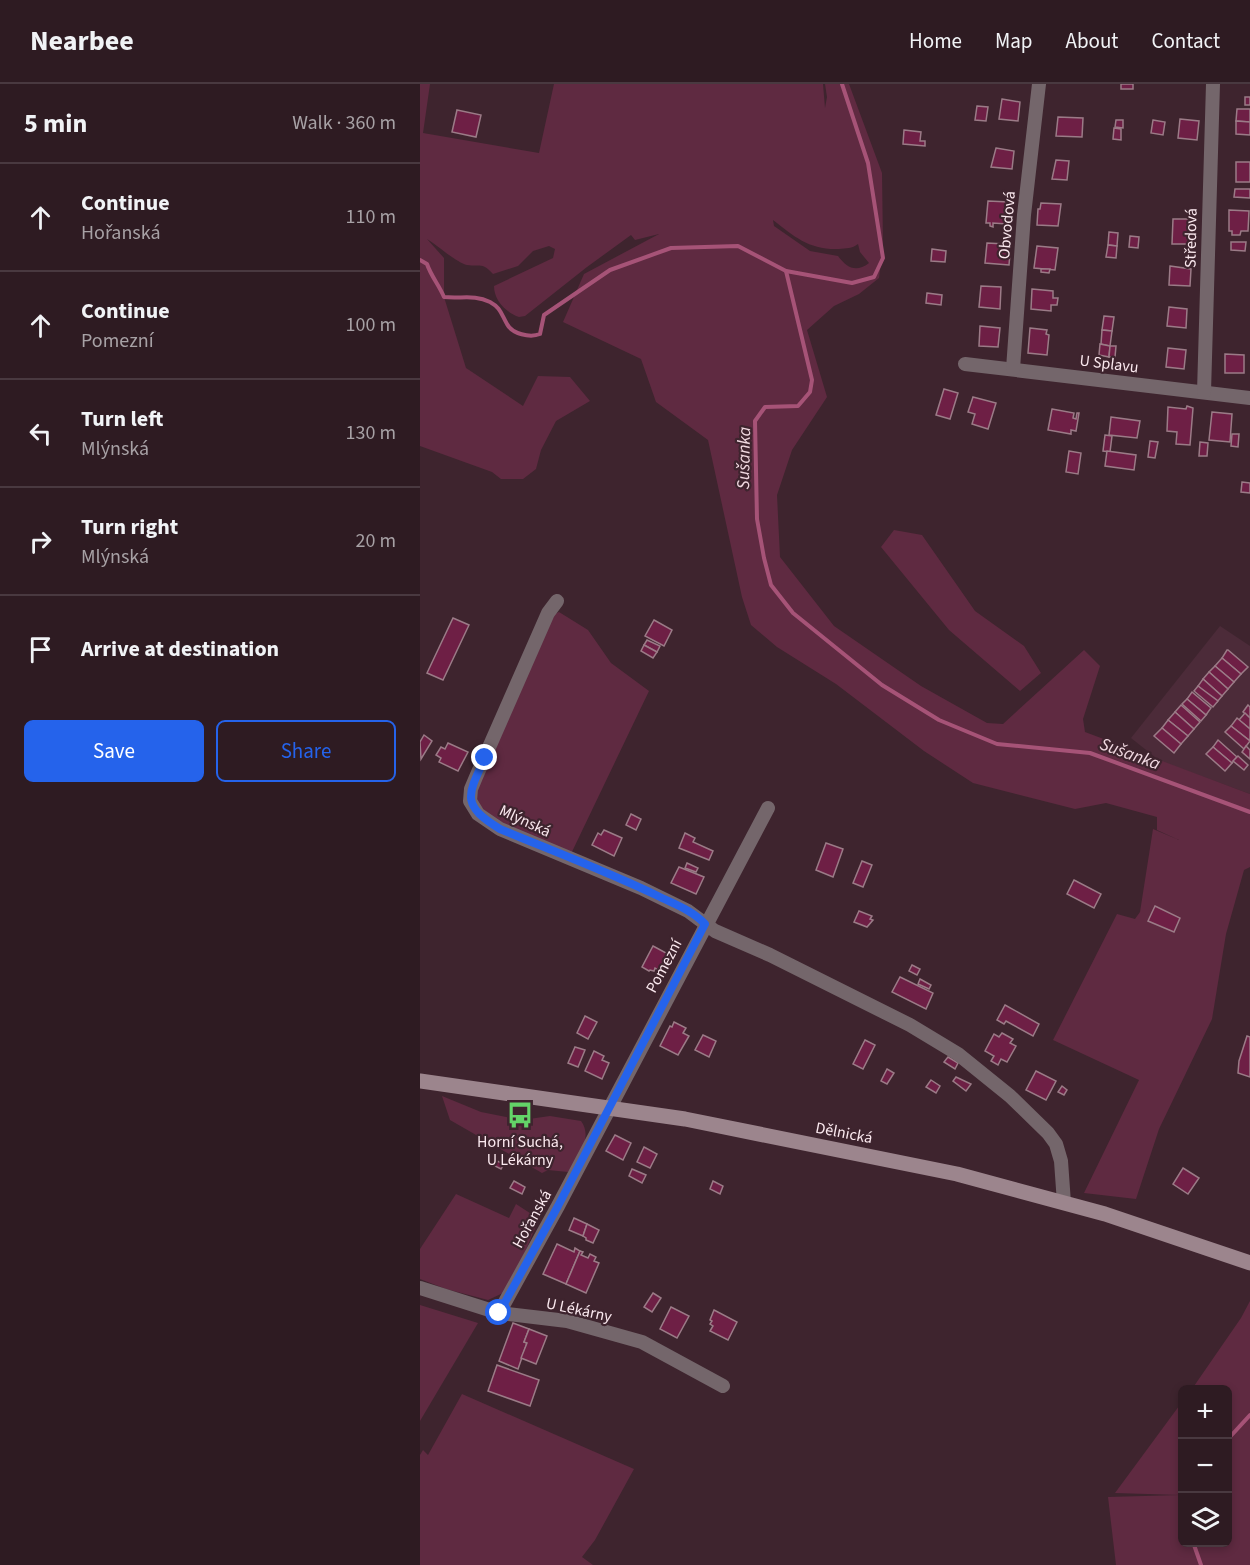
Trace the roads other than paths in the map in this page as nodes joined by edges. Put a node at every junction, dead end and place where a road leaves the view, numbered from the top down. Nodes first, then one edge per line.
1 (1040, 84) edge
2 (1213, 84) edge
3 (965, 364) dead end
4 (1013, 369) junction
5 (1204, 392) junction
6 (1250, 398) edge
7 (556, 601) dead end
8 (768, 808) dead end
9 (705, 924) junction
10 (420, 1081) edge
11 (608, 1108) junction
12 (1064, 1203) junction
13 (1250, 1263) edge
14 (420, 1288) edge
15 (499, 1313) junction
16 (723, 1386) dead end

1 - 4 street, Obvodová
2 - 5 street, Středová
3 - 4 street, U Splavu
4 - 5 street, U Splavu
5 - 6 street, U Splavu
7 - 9 street, Mlýnská
8 - 9 street, Pomezní
9 - 11 street, Pomezní
9 - 12 street
10 - 11 main road, Dělnická
11 - 12 main road, Dělnická
11 - 15 street, Hořanská
12 - 13 main road, Dělnická
14 - 15 street, U Lékárny
15 - 16 street, U Lékárny

